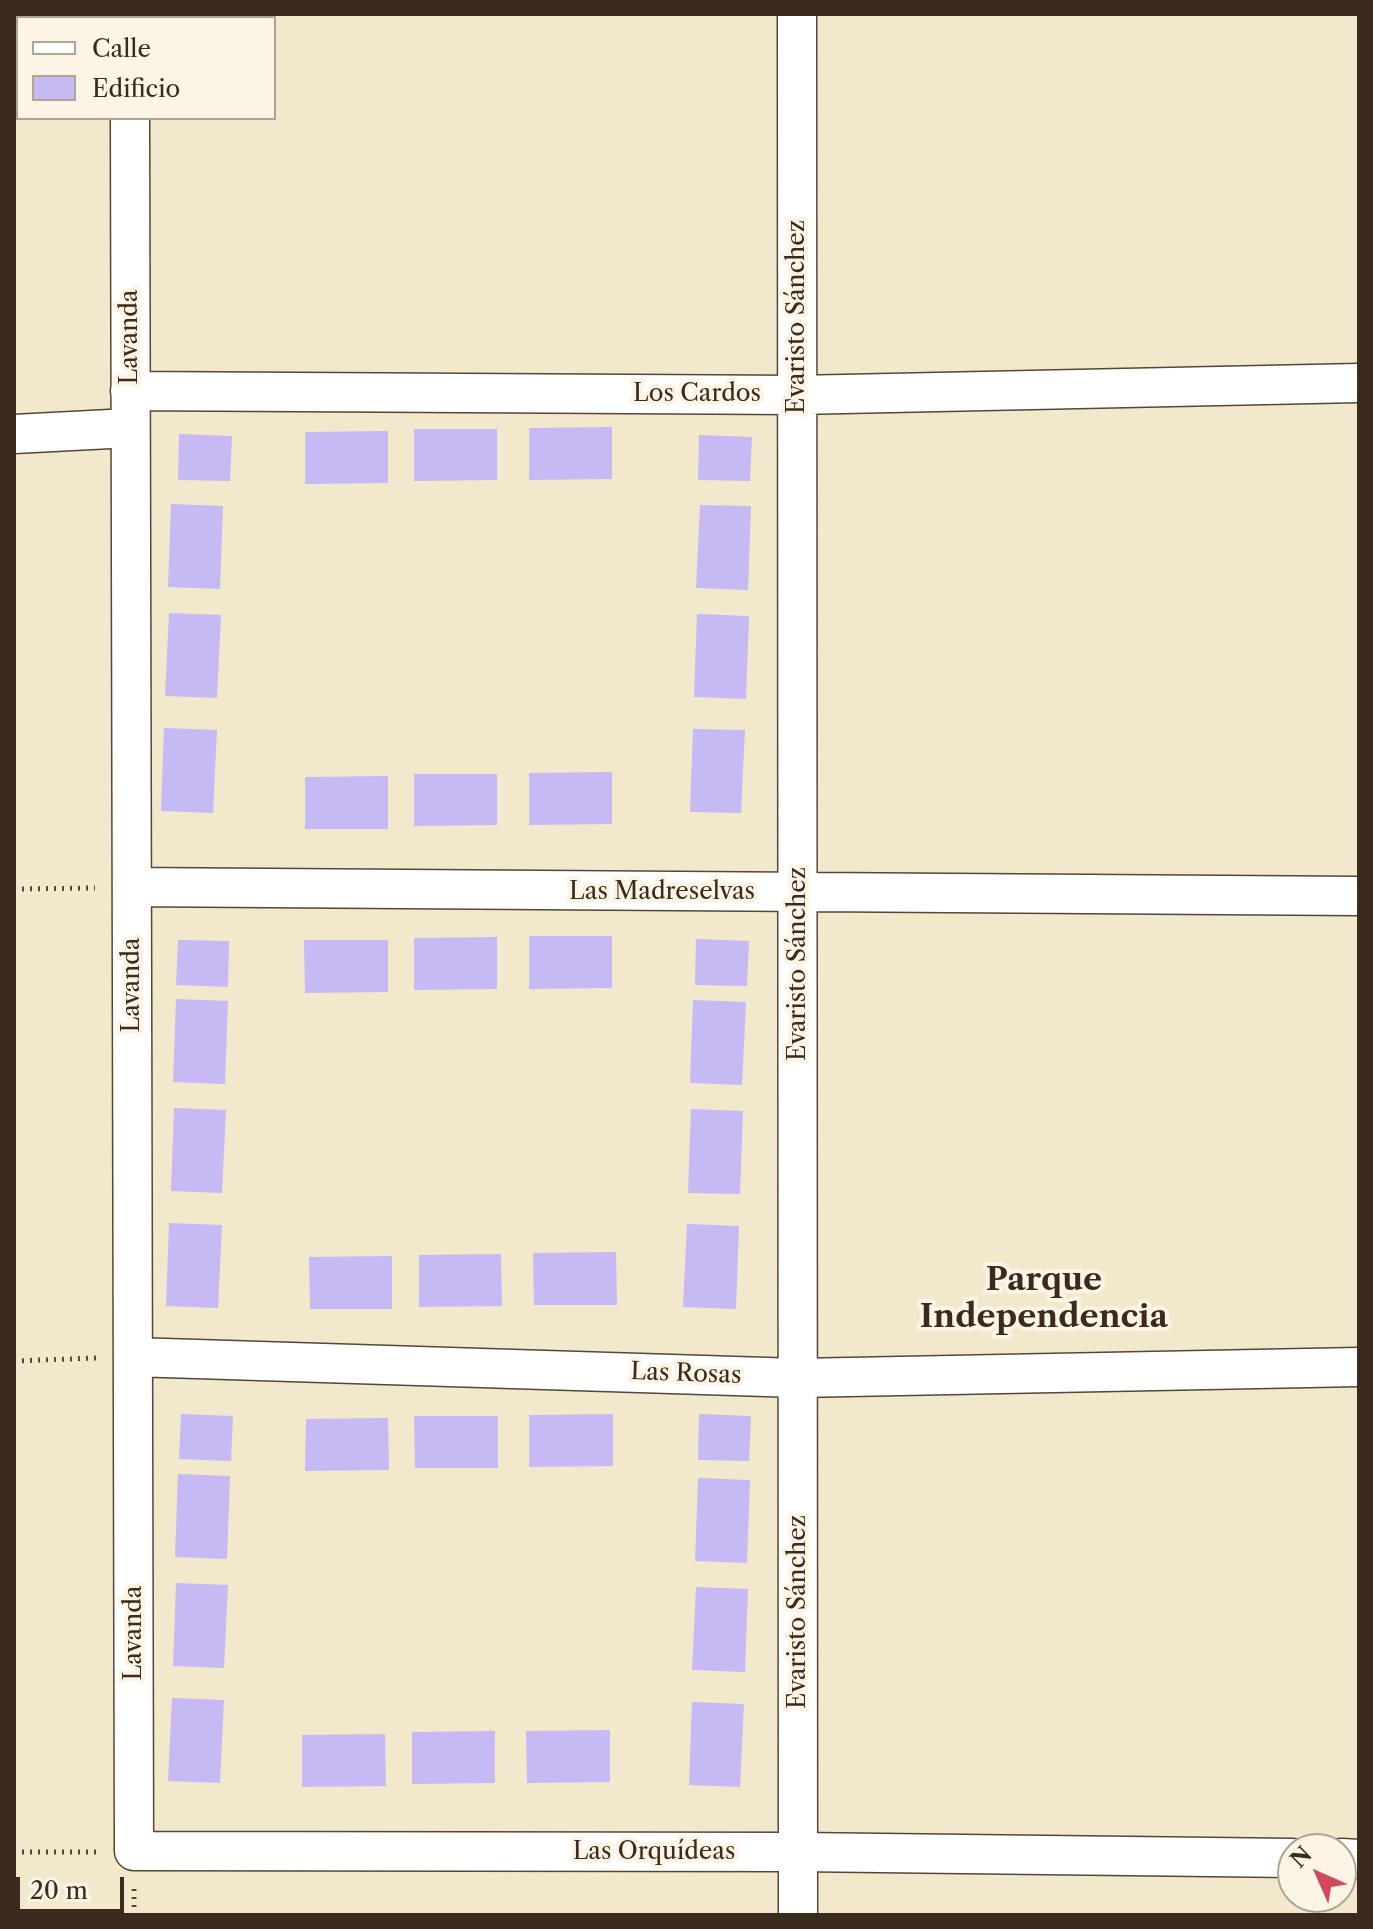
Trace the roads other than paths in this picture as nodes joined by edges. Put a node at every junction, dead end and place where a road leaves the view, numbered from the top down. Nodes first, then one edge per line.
1 (797, 14) edge
2 (130, 120) edge
3 (1359, 383) edge
4 (130, 391) junction
5 (797, 395) junction
6 (130, 428) junction
7 (14, 434) edge
8 (132, 887) junction
9 (797, 893) junction
10 (1359, 896) edge
11 (133, 1357) junction
12 (1359, 1367) edge
13 (798, 1378) junction
14 (134, 1851) joint
15 (798, 1852) junction
16 (1277, 1858) edge
17 (798, 1915) edge

1 - 5 street, Evaristo Sánchez
2 - 4 street, Lavanda
3 - 5 street, Los Cardos
4 - 5 street, Los Cardos
4 - 6 street, Lavanda
5 - 9 street, Evaristo Sánchez
6 - 7 street
6 - 8 street, Lavanda
8 - 9 street, Las Madreselvas
8 - 11 street, Lavanda
9 - 10 street, Las Madreselvas
9 - 13 street, Evaristo Sánchez
11 - 13 street, Las Rosas
11 - 14 street, Lavanda
12 - 13 street, Las Rosas
13 - 15 street, Evaristo Sánchez
14 - 15 street, Las Orquídeas
15 - 16 street, Las Orquídeas
15 - 17 street, Evaristo Sánchez

